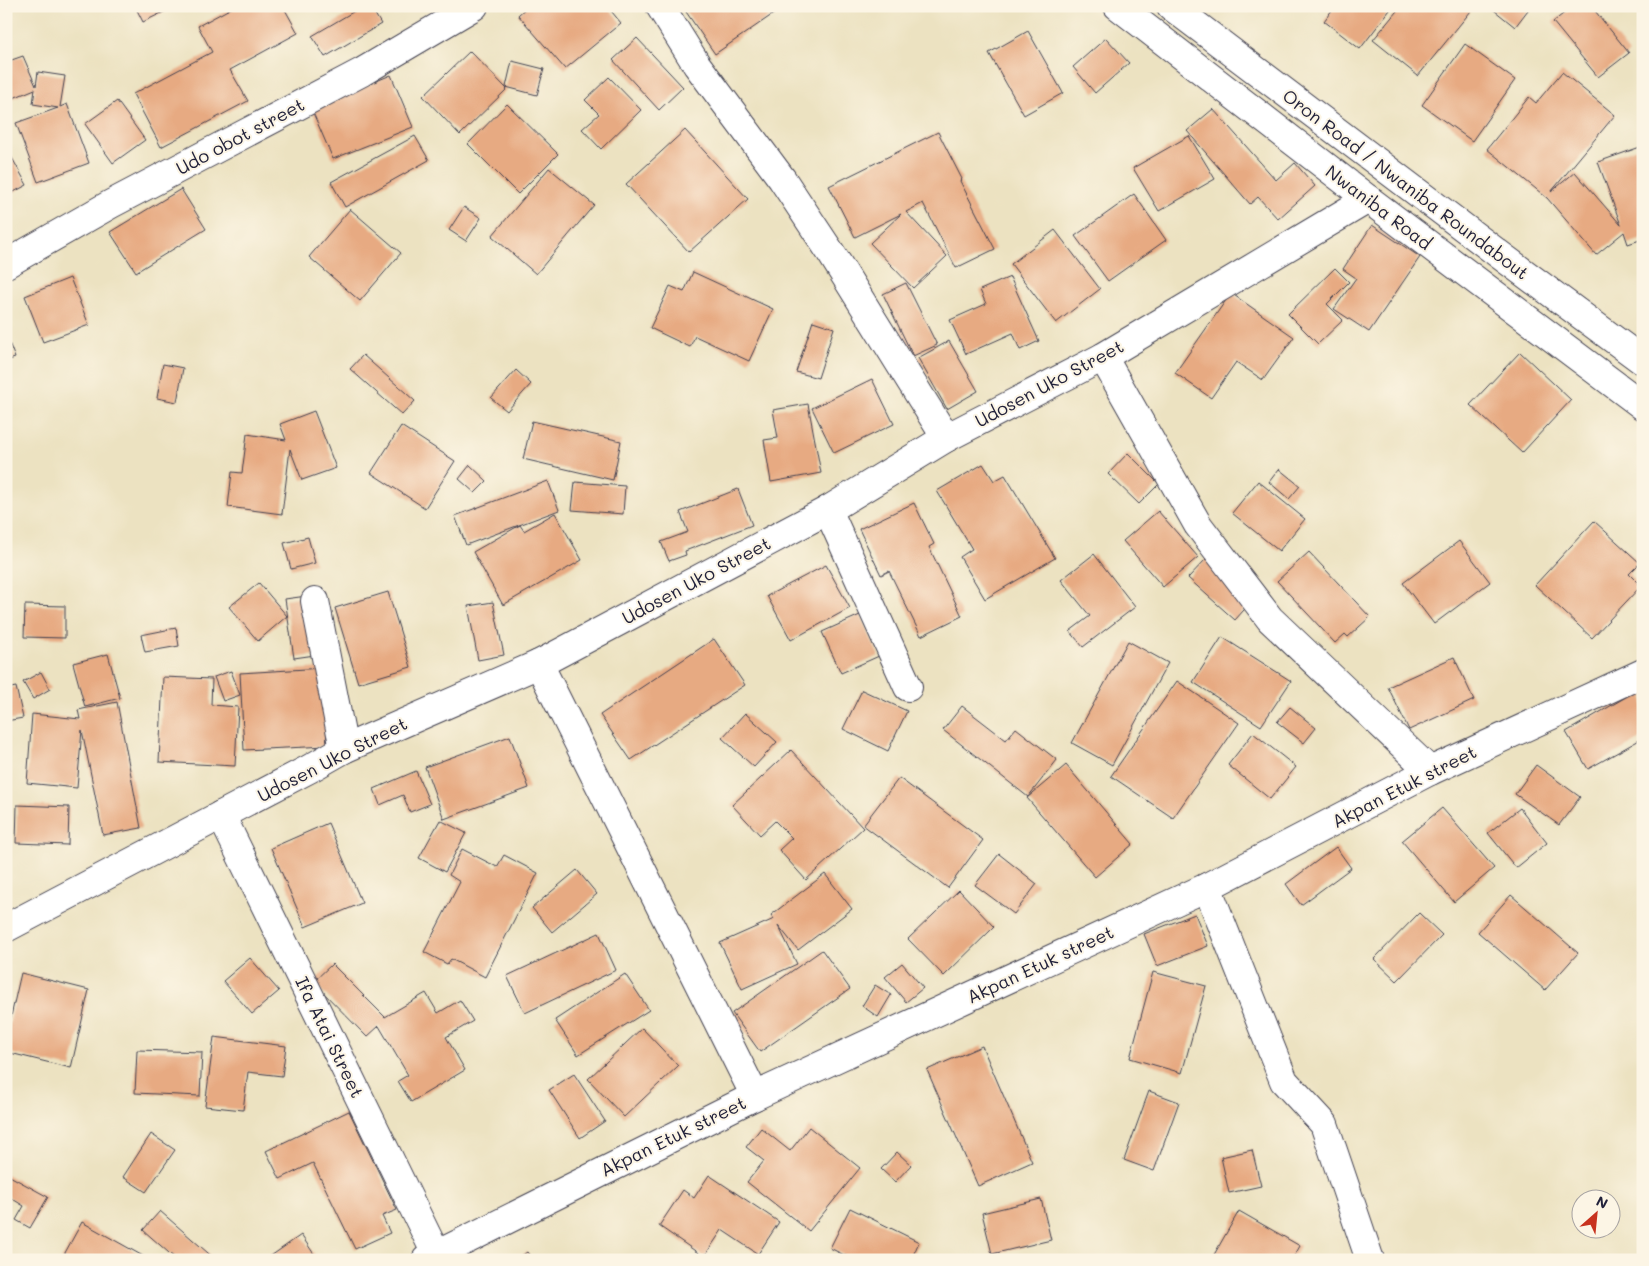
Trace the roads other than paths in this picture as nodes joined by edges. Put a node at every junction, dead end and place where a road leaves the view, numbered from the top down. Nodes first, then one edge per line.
1 (474, 6) edge
2 (660, 6) edge
3 (1118, 6) edge
4 (1171, 6) edge
5 (1368, 199) junction
6 (6, 264) edge
7 (1103, 357) junction
8 (1643, 361) edge
9 (1643, 406) edge
10 (946, 438) junction
11 (828, 510) junction
12 (315, 601) dead end
13 (539, 664) junction
14 (1643, 673) edge
15 (908, 687) dead end
16 (344, 749) junction
17 (1430, 771) junction
18 (221, 815) junction
19 (1207, 887) junction
20 (6, 928) edge
21 (755, 1096) junction
22 (434, 1258) edge
23 (1370, 1260) edge

1 - 6 street, Udo obot street
2 - 10 street
3 - 5 street, Nwaniba Road
4 - 8 street, Oron Road / Nwaniba Roundabout
5 - 7 street, Udosen Uko Street
5 - 9 street, Nwaniba Road
7 - 10 street, Udosen Uko Street
7 - 17 street
10 - 11 street, Udosen Uko Street
11 - 13 street, Udosen Uko Street
11 - 15 street
12 - 16 street
13 - 16 street, Udosen Uko Street
13 - 21 street
14 - 17 street, Akpan Etuk street
16 - 18 street, Udosen Uko Street
17 - 19 street, Akpan Etuk street
18 - 20 street, Udosen Uko Street
18 - 22 street, Ifa Atai Street
19 - 21 street, Akpan Etuk street
19 - 23 street
21 - 22 street, Akpan Etuk street

